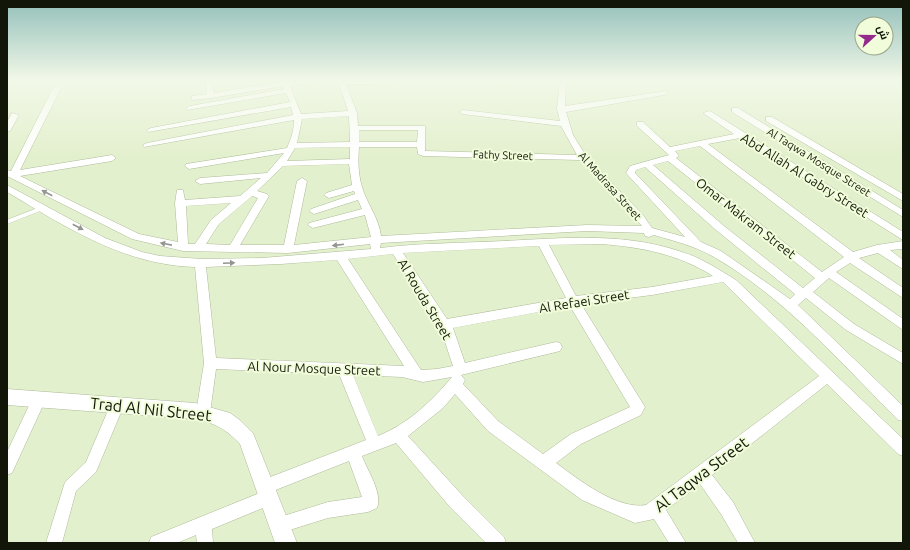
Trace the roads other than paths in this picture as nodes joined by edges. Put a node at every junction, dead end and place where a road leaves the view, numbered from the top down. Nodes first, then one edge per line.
1 (48, 106) edge
2 (199, 106) edge
3 (284, 106) edge
4 (294, 106) edge
5 (350, 106) edge
6 (561, 106) edge
7 (582, 106) edge
8 (190, 108) dead end
9 (561, 109) junction
10 (735, 110) dead end
11 (463, 112) dead end
12 (353, 113) junction
13 (707, 113) dead end
14 (15, 115) dead end
15 (297, 117) junction
16 (770, 119) dead end
17 (564, 124) junction
18 (640, 124) dead end
19 (355, 128) junction
20 (7, 129) edge
21 (151, 130) dead end
22 (741, 135) junction
23 (701, 143) junction
24 (354, 144) junction
25 (147, 145) dead end
26 (290, 148) junction
27 (422, 149) junction
28 (672, 155) junction
29 (112, 158) dead end
30 (583, 158) junction
31 (352, 162) junction
32 (279, 164) junction
33 (647, 164) junction
34 (189, 166) dead end
35 (11, 174) edge
36 (270, 175) junction
37 (200, 181) dead end
38 (302, 181) dead end
39 (7, 188) edge
40 (180, 192) dead end
41 (359, 192) junction
42 (329, 195) dead end
43 (247, 196) junction
44 (903, 198) edge
45 (180, 203) junction
46 (43, 208) junction
47 (230, 210) junction
48 (254, 211) junction
49 (314, 211) dead end
50 (367, 211) junction
51 (903, 214) edge
52 (7, 222) edge
53 (312, 225) dead end
54 (649, 230) junction
55 (903, 237) edge
56 (376, 240) junction
57 (542, 242) junction
58 (650, 245) junction
59 (698, 245) junction
60 (903, 245) edge
61 (183, 247) junction
62 (198, 248) junction
63 (233, 249) junction
64 (288, 249) junction
65 (880, 249) junction
66 (396, 250) junction
67 (374, 253) junction
68 (341, 257) junction
69 (851, 258) junction
70 (200, 263) junction
71 (903, 265) edge
72 (826, 275) junction
73 (725, 278) junction
74 (804, 293) junction
75 (903, 294) edge
76 (573, 301) junction
77 (790, 305) junction
78 (443, 324) junction
79 (903, 325) edge
80 (556, 347) dead end
81 (903, 359) edge
82 (210, 363) junction
83 (344, 369) junction
84 (463, 370) junction
85 (417, 375) junction
86 (828, 376) junction
87 (455, 385) junction
88 (8, 398) edge
89 (39, 399) junction
90 (117, 405) junction
91 (203, 413) junction
92 (903, 415) edge
93 (398, 435) junction
94 (375, 445) junction
95 (903, 449) edge
96 (353, 453) junction
97 (543, 463) junction
98 (7, 468) edge
99 (702, 474) junction
100 (267, 492) junction
101 (656, 508) junction
102 (203, 525) junction
103 (280, 525) junction
104 (54, 543) edge
105 (157, 543) edge
106 (205, 543) edge
107 (286, 543) edge
108 (498, 543) edge
109 (678, 543) edge
110 (747, 543) edge

1 - 35 street
2 - 8 street
3 - 21 street
4 - 15 street
5 - 12 street
6 - 9 street, Al Madrasa Street
7 - 9 street
9 - 17 street, Al Madrasa Street
10 - 51 street, Al Taqwa Mosque Street
11 - 17 street
12 - 15 street
12 - 19 street
13 - 22 street, Abd Allah Al Gabry Street
14 - 20 street
15 - 25 street
15 - 26 street
16 - 44 street
17 - 30 street, Al Madrasa Street
18 - 28 street, Omar Makram Street
19 - 24 street
19 - 27 street
22 - 23 street
22 - 55 street, Abd Allah Al Gabry Street
23 - 28 street
23 - 69 street
24 - 26 street, Fathy Street
24 - 27 street, Fathy Street
24 - 31 street
26 - 32 street
26 - 34 street, Fathy Street
27 - 30 street, Fathy Street
28 - 33 street
28 - 72 street, Omar Makram Street
29 - 35 street
30 - 54 street, Al Madrasa Street
31 - 32 street
31 - 41 street
32 - 36 street
33 - 59 street
33 - 74 street
61 -> 35 street
36 - 37 street
36 - 43 street
38 - 64 street
39 - 46 street
40 - 45 street
41 - 42 street
41 - 49 street
41 - 50 street
43 - 45 street
43 - 47 street
43 - 48 street
45 - 61 street
46 - 52 lane
46 -> 70 street
47 - 48 street
47 - 62 street
48 - 63 street
50 - 53 street
50 - 56 street
54 - 56 street
54 - 58 street, Al Madrasa Street
54 - 59 street
56 -> 64 street
56 - 67 street
57 - 58 street
57 - 66 street
57 - 76 street
58 - 73 street
59 - 77 street
60 - 65 street
61 - 62 street
62 - 63 street
63 - 64 street
65 - 69 street
65 - 71 street
66 - 67 street
66 - 78 street, Al Rouda Street
67 - 68 street
70 -> 68 street
68 - 85 street
69 - 72 street
69 - 75 street
70 - 82 street
72 - 74 street
72 - 79 street, Omar Makram Street
73 - 76 street, Al Refaei Street
73 - 86 street
74 - 77 street
74 - 81 street
76 - 78 street, Al Refaei Street
76 - 97 street
77 - 92 street
78 - 84 street, Al Rouda Street
80 - 84 street, Al Nour Mosque Street
82 - 83 street, Al Nour Mosque Street
82 - 91 street
83 - 85 street, Al Nour Mosque Street
83 - 94 street
84 - 85 street, Al Nour Mosque Street
84 - 87 street
86 - 95 street
86 - 99 street, Al Taqwa Street
87 - 93 street
87 - 97 street, Al Taqwa Street
88 - 89 street, Trad Al Nil Street
89 - 90 street, Trad Al Nil Street
89 - 98 street
90 - 91 street, Trad Al Nil Street
90 - 104 street
91 - 100 street, Trad Al Nil Street
93 - 94 street
93 - 108 street
94 - 96 street
96 - 100 street
96 - 103 street
97 - 101 street, Al Taqwa Street
99 - 101 street, Al Taqwa Street
99 - 110 street
100 - 102 street
100 - 103 street, Trad Al Nil Street
101 - 109 street
102 - 105 street
102 - 106 street
103 - 107 street, Trad Al Nil Street

